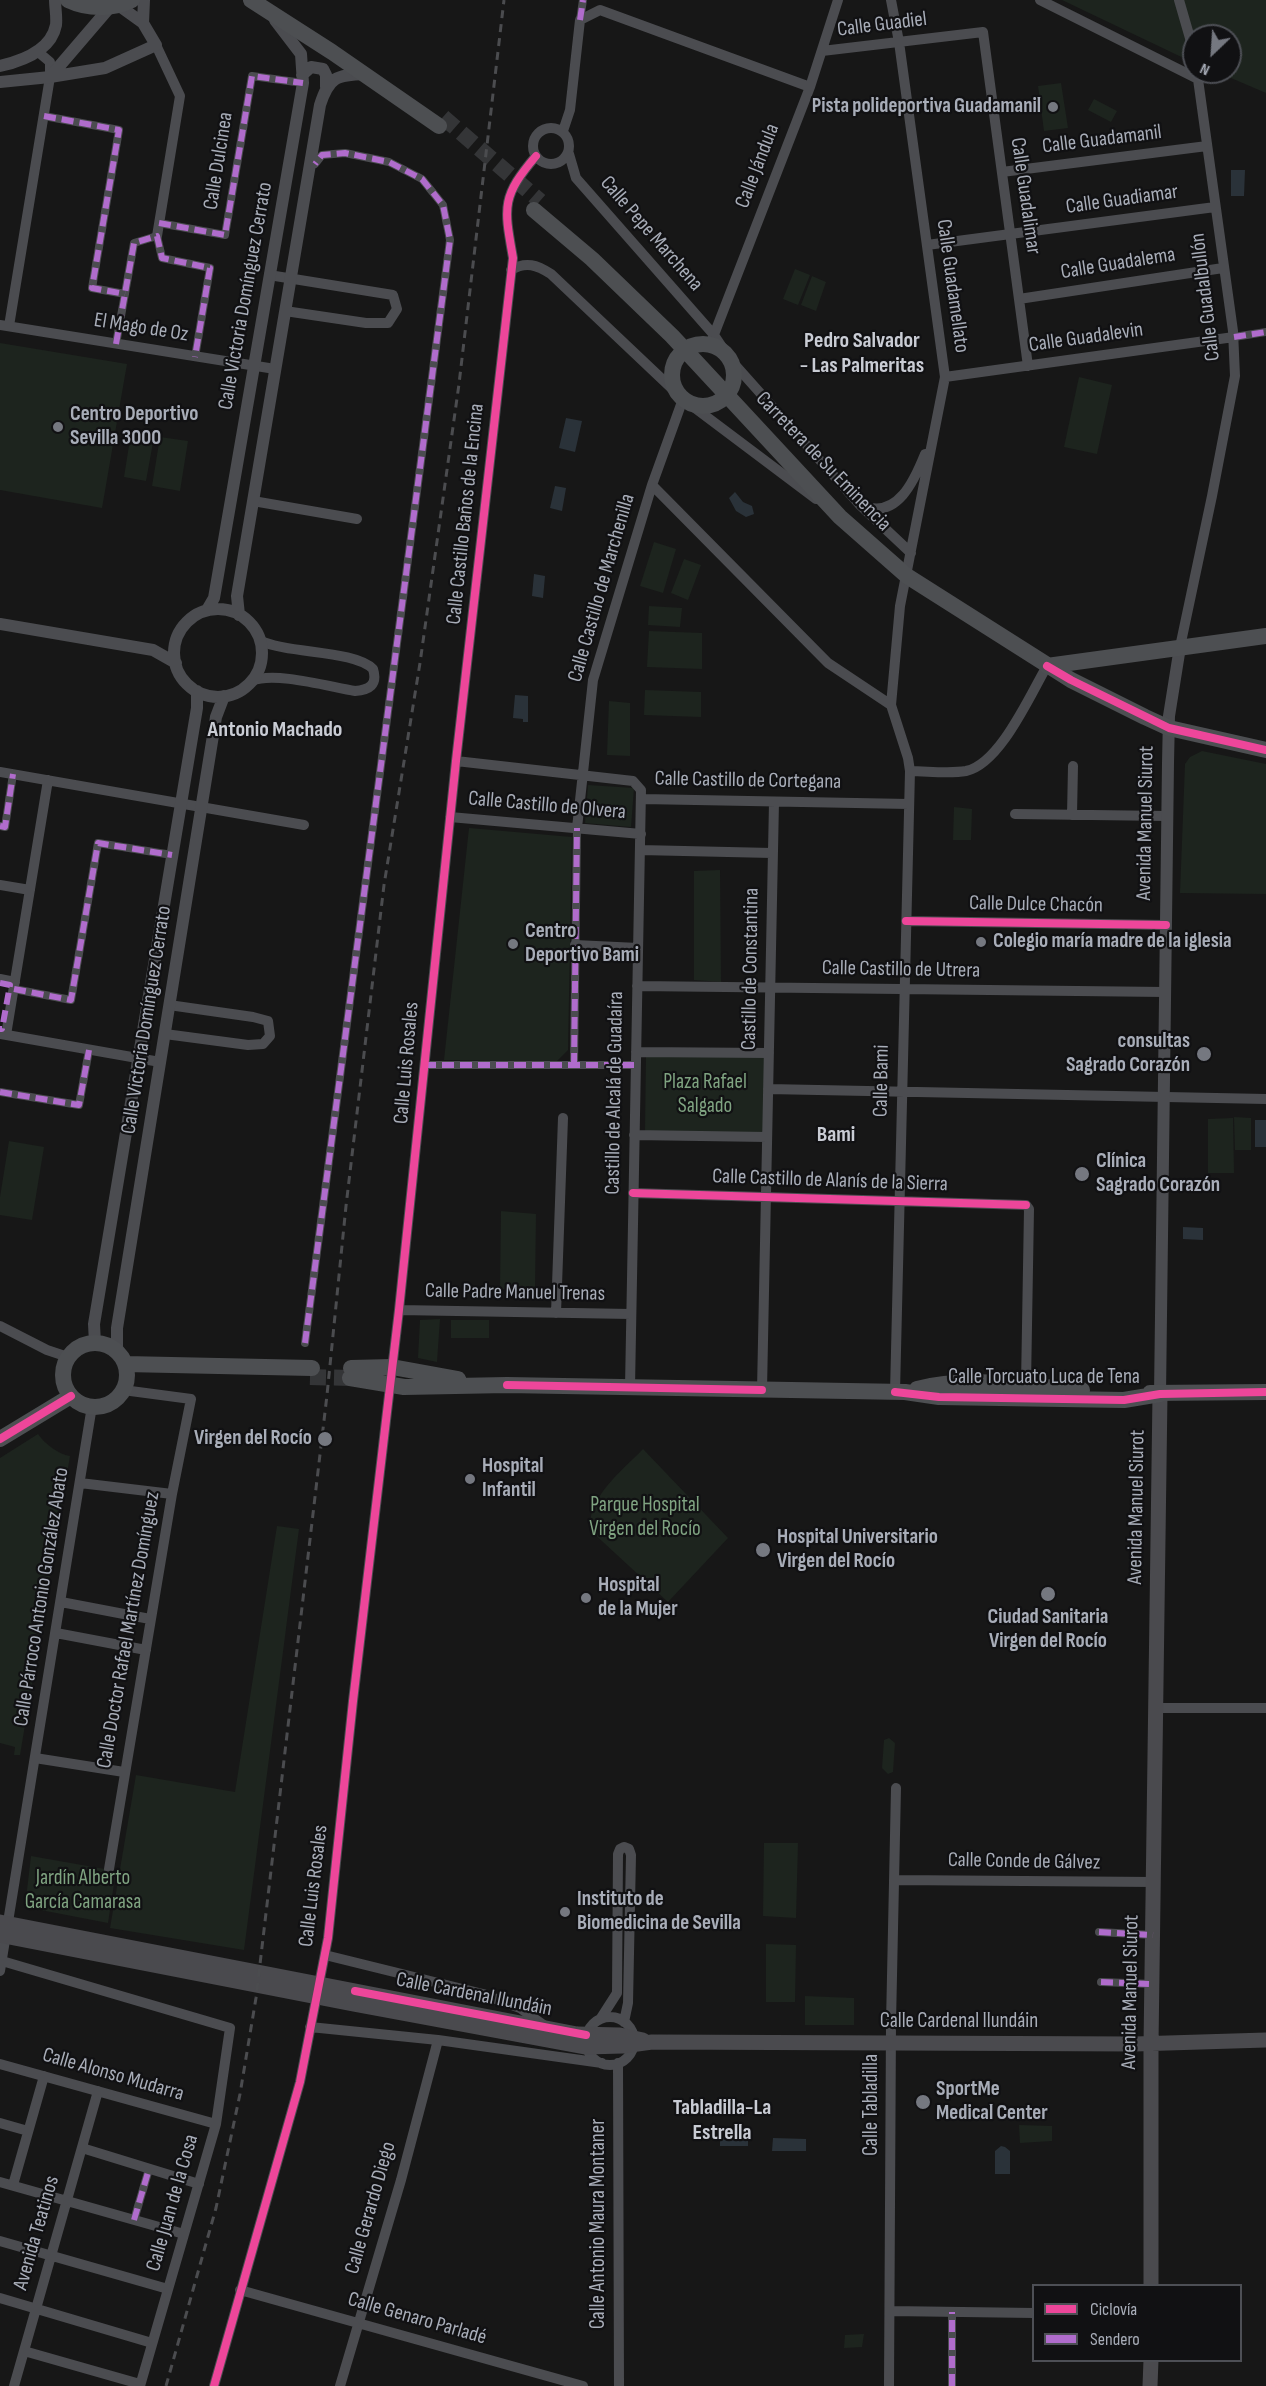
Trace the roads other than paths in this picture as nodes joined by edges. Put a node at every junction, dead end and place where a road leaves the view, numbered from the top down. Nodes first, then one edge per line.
1 (55, 0) edge
2 (68, 0) edge
3 (144, 0) edge
4 (583, 0) edge
5 (838, 0) edge
6 (891, 0) edge
7 (1040, 0) edge
8 (1179, 0) edge
9 (260, 1) edge
10 (120, 4) edge
11 (580, 20) junction
12 (143, 23) junction
13 (1186, 24) edge
14 (983, 32) joint
15 (899, 42) junction
16 (156, 45) junction
17 (38, 51) junction
18 (822, 51) junction
19 (0, 66) edge
20 (1182, 68) edge
21 (365, 74) junction
22 (50, 77) junction
23 (302, 79) junction
24 (0, 82) edge
25 (1199, 84) edge
26 (326, 87) junction
27 (810, 87) junction
28 (44, 116) junction
29 (563, 131) junction
30 (1207, 147) junction
31 (569, 154) junction
32 (536, 156) junction
33 (315, 164) dead end
34 (1002, 172) junction
35 (537, 205) tunnel mouth
36 (1215, 207) junction
37 (159, 223) junction
38 (1010, 234) junction
39 (157, 236) junction
40 (927, 245) junction
41 (1223, 268) junction
42 (511, 270) junction
43 (269, 275) junction
44 (290, 279) junction
45 (125, 294) junction
46 (1019, 299) junction
47 (285, 311) junction
48 (5, 326) edge
49 (1266, 332) edge
50 (1233, 336) junction
51 (712, 340) junction
52 (116, 344) junction
53 (685, 350) junction
54 (728, 356) junction
55 (195, 357) junction
56 (253, 366) junction
57 (1028, 366) junction
58 (275, 369) junction
59 (945, 377) junction
60 (727, 395) junction
61 (683, 399) junction
62 (935, 429) junction
63 (652, 485) junction
64 (253, 501) junction
65 (860, 504) junction
66 (840, 517) junction
67 (357, 519) dead end
68 (911, 553) junction
69 (907, 576) junction
70 (207, 610) junction
71 (239, 615) junction
72 (0, 624) edge
73 (1264, 634) edge
74 (178, 636) junction
75 (261, 641) junction
76 (1180, 647) junction
77 (153, 650) junction
78 (176, 663) junction
79 (1047, 666) junction
80 (252, 681) junction
81 (196, 691) junction
82 (224, 696) junction
83 (891, 705) junction
84 (1169, 728) junction
85 (1266, 750) edge
86 (456, 761) junction
87 (1073, 766) dead end
88 (909, 771) junction
89 (0, 772) edge
90 (14, 774) junction
91 (583, 775) junction
92 (48, 780) junction
93 (642, 798) junction
94 (774, 802) junction
95 (180, 803) junction
96 (909, 804) junction
97 (202, 807) junction
98 (1015, 814) dead end
99 (1072, 814) junction
100 (1167, 816) junction
101 (450, 817) junction
102 (304, 825) dead end
103 (0, 826) edge
104 (577, 828) junction
105 (641, 834) junction
106 (640, 850) junction
107 (772, 853) junction
108 (172, 855) junction
109 (0, 885) edge
110 (30, 890) junction
111 (906, 921) junction
112 (1166, 925) junction
113 (575, 945) junction
114 (638, 948) junction
115 (0, 981) edge
116 (14, 986) junction
117 (637, 986) junction
118 (771, 987) junction
119 (903, 990) junction
120 (1165, 992) junction
121 (169, 1005) junction
122 (2, 1032) edge
123 (165, 1034) junction
124 (89, 1050) junction
125 (636, 1052) junction
126 (769, 1053) junction
127 (138, 1058) junction
128 (160, 1062) junction
129 (424, 1065) junction
130 (574, 1065) junction
131 (636, 1065) junction
132 (768, 1089) junction
133 (900, 1091) junction
134 (0, 1092) edge
135 (1165, 1098) junction
136 (1266, 1099) edge
137 (563, 1118) dead end
138 (634, 1134) junction
139 (767, 1137) junction
140 (633, 1193) junction
141 (766, 1197) junction
142 (901, 1202) junction
143 (399, 1310) junction
144 (556, 1313) junction
145 (631, 1314) junction
146 (0, 1326) edge
147 (95, 1343) junction
148 (305, 1343) dead end
149 (68, 1357) junction
150 (123, 1370) junction
151 (311, 1372) tunnel mouth
152 (351, 1373) tunnel mouth
153 (391, 1377) junction
154 (1026, 1384) junction
155 (630, 1387) junction
156 (762, 1390) junction
157 (900, 1392) junction
158 (1266, 1392) edge
159 (1160, 1394) junction
160 (71, 1396) junction
161 (92, 1406) junction
162 (0, 1439) edge
163 (80, 1483) junction
164 (172, 1494) junction
165 (61, 1602) junction
166 (150, 1619) junction
167 (56, 1633) junction
168 (146, 1650) junction
169 (1156, 1708) junction
170 (1266, 1708) edge
171 (35, 1758) junction
172 (124, 1772) junction
173 (896, 1788) dead end
174 (109, 1869) dead end
175 (618, 1874) junction
176 (630, 1874) junction
177 (894, 1880) junction
178 (1154, 1882) junction
179 (3, 1929) edge
180 (1099, 1932) dead end
181 (1153, 1935) junction
182 (325, 1955) junction
183 (1, 1966) edge
184 (1101, 1982) dead end
185 (1152, 1984) junction
186 (354, 1997) junction
187 (601, 2018) junction
188 (624, 2022) junction
189 (310, 2027) junction
190 (547, 2028) junction
191 (438, 2040) junction
192 (1266, 2040) edge
193 (586, 2041) junction
194 (633, 2041) junction
195 (891, 2043) junction
196 (1151, 2044) junction
197 (602, 2063) junction
198 (618, 2063) junction
199 (0, 2064) edge
200 (44, 2076) junction
201 (98, 2091) junction
202 (0, 2123) edge
203 (216, 2124) junction
204 (28, 2131) junction
205 (82, 2148) junction
206 (149, 2169) junction
207 (0, 2182) edge
208 (199, 2184) junction
209 (13, 2185) junction
210 (67, 2201) junction
211 (134, 2220) junction
212 (184, 2234) junction
213 (0, 2241) edge
214 (51, 2255) junction
215 (1151, 2284) edge
216 (168, 2289) junction
217 (240, 2290) junction
218 (0, 2298) edge
219 (36, 2309) junction
220 (890, 2311) junction
221 (952, 2312) junction
222 (1032, 2313) edge
223 (358, 2322) junction
224 (152, 2343) junction
225 (24, 2351) junction
226 (1150, 2362) edge
227 (140, 2385) edge
228 (14, 2386) edge
229 (214, 2386) edge
230 (340, 2386) edge
231 (583, 2386) edge
232 (619, 2386) edge
233 (889, 2386) edge
234 (952, 2386) edge
235 (1150, 2386) edge

1 - 17 street
2 - 10 main road
3 - 12 street
4 - 11 street
5 - 18 street, Calle Jándula
6 - 15 street, Calle Guadamellato
7 - 20 street, Calle Guadalbullón
8 - 13 street
9 - 21 main road
9 - 21 main road
9 - 23 street, Calle Victoria Domínguez Cerrato
10 - 12 street
10 - 22 street
11 - 27 street
11 - 29 street
12 - 16 street
14 - 15 street, Calle Guadiel
14 - 34 street, Calle Guadalimar
15 - 18 street, Calle Guadiel
15 - 40 street, Calle Guadamellato
16 - 22 street
16 - 37 street
17 - 19 street
17 - 22 street
18 - 27 street, Calle Jándula
21 - 26 street
22 - 24 street
22 - 28 street
23 - 26 street
23 - 37 street, Calle Dulcinea
23 - 43 street, Calle Victoria Domínguez Cerrato
25 - 30 street, Calle Guadalbullón
26 - 44 street, Calle Victoria Domínguez Cerrato
27 - 51 street, Calle Jándula
28 - 45 street
28 - 48 street
29 - 31 street
29 - 32 street
30 - 34 street, Calle Guadamanil
30 - 36 street, Calle Guadalbullón
31 - 32 street
31 - 51 street, Calle Pepe Marchena
32 - 42 street, Calle Castillo Baños de la Encina
33 - 148 street
34 - 38 street, Calle Guadalimar
35 - 53 main road, Carretera de Su Eminencia
36 - 38 street, Calle Guadiamar
36 - 41 street, Calle Guadalbullón
37 - 39 street
38 - 40 street, Calle Guadiamar
38 - 46 street, Calle Guadalimar
39 - 45 street
39 - 55 street
40 - 59 street, Calle Guadamellato
41 - 46 street, Calle Guadalema
41 - 50 street, Calle Guadalbullón
42 - 61 street
42 - 86 street, Calle Castillo Baños de la Encina
43 - 44 street
43 - 56 street, Calle Victoria Domínguez Cerrato
44 - 47 street, Calle Victoria Domínguez Cerrato
44 - 47 street
45 - 52 street
46 - 57 street, Calle Guadalimar
47 - 58 street, Calle Victoria Domínguez Cerrato
48 - 52 street, El Mago de Oz
49 - 50 street
50 - 57 street, Calle Guadalevin
50 - 76 street, Calle Guadalbullón
51 - 53 main road
51 - 54 main road
52 - 55 street, El Mago de Oz
53 - 60 main road, Carretera de Su Eminencia
53 - 61 main road
54 - 60 main road
54 - 65 street
55 - 56 street, El Mago de Oz
56 - 58 street, El Mago de Oz
56 - 70 street, Calle Victoria Domínguez Cerrato
57 - 59 street, Calle Guadalevin
58 - 64 street, Calle Victoria Domínguez Cerrato
59 - 62 street, Calle Guadamellato
60 - 61 main road
60 - 66 main road, Carretera de Su Eminencia
61 - 63 street, Calle Castillo de Marchenilla
61 - 66 street
62 - 65 street
62 - 68 street, Calle Guadamellato
63 - 83 street
63 - 91 street, Calle Castillo de Marchenilla
64 - 67 street
64 - 71 street, Calle Victoria Domínguez Cerrato
65 - 68 street
66 - 69 main road, Carretera de Su Eminencia
68 - 69 street, Calle Guadamellato
69 - 79 main road, Carretera de Su Eminencia
69 - 83 street, Calle Guadamellato
70 - 71 street
70 - 74 street
71 - 75 street
72 - 77 street
73 - 76 main road
74 - 77 street
74 - 78 street
75 - 80 street
75 - 80 street
76 - 79 main road
76 - 84 street, Avenida Manuel Siurot
77 - 78 street
78 - 81 street
79 - 84 main road, Carretera de Su Eminencia
79 - 88 street
80 - 82 street
81 - 82 street
81 - 95 street, Calle Victoria Domínguez Cerrato
82 - 97 street, Calle Victoria Domínguez Cerrato
83 - 88 street, Calle Bami
84 - 85 main road
84 - 100 street, Avenida Manuel Siurot
86 - 91 street, Calle Castillo de Cortegana
86 - 101 street, Calle Luis Rosales
87 - 99 street
88 - 96 street, Calle Bami
89 - 90 street
90 - 92 street
90 - 103 street
91 - 93 street, Calle Castillo de Cortegana
91 - 104 street, Calle Castillo de Marchenilla
92 - 95 street
92 - 110 street
93 - 94 street, Calle Castillo de Cortegana
93 - 105 street, Castillo de Alcalá de Guadaíra
94 - 96 street, Calle Castillo de Cortegana
94 - 107 street, Castillo de Constantina
95 - 97 street
95 - 108 street, Calle Victoria Domínguez Cerrato
96 - 111 street, Calle Bami
97 - 102 street
97 - 121 street, Calle Victoria Domínguez Cerrato
98 - 99 street
99 - 100 street
100 - 112 street, Avenida Manuel Siurot
101 - 104 street, Calle Castillo de Olvera
101 - 129 street, Calle Luis Rosales
104 - 105 street, Calle Castillo de Olvera
104 - 113 street
105 - 106 street, Castillo de Alcalá de Guadaíra
106 - 107 street, Calle Castillo de Olvera
106 - 114 street, Castillo de Alcalá de Guadaíra
107 - 118 street, Castillo de Constantina
108 - 116 street
108 - 127 street, Calle Victoria Domínguez Cerrato
109 - 110 street
110 - 116 street
111 - 112 street, Calle Dulce Chacón
111 - 119 street, Calle Bami
112 - 120 street, Avenida Manuel Siurot
113 - 114 street
113 - 130 street
114 - 117 street, Castillo de Alcalá de Guadaíra
115 - 116 street
115 - 122 street
116 - 122 street
117 - 118 street, Calle Castillo de Utrera
117 - 125 street, Castillo de Alcalá de Guadaíra
118 - 119 street, Calle Castillo de Utrera
118 - 126 street, Castillo de Constantina
119 - 120 street, Calle Castillo de Utrera
119 - 133 street, Calle Bami
120 - 135 street, Avenida Manuel Siurot
121 - 123 street, Calle Victoria Domínguez Cerrato
121 - 123 street
122 - 124 street
123 - 128 street, Calle Victoria Domínguez Cerrato
124 - 127 street
124 - 134 street
125 - 126 street
125 - 131 street, Castillo de Alcalá de Guadaíra
126 - 132 street, Castillo de Constantina
127 - 128 street
127 - 147 street, Calle Victoria Domínguez Cerrato
128 - 150 street, Calle Victoria Domínguez Cerrato
129 - 130 street
129 - 143 street, Calle Luis Rosales
130 - 131 street
131 - 138 street, Castillo de Alcalá de Guadaíra
132 - 133 street
132 - 139 street, Castillo de Constantina
133 - 135 street
133 - 142 street, Calle Bami
135 - 136 street
135 - 159 street, Avenida Manuel Siurot
137 - 144 street, Calle Padre Manuel Trenas
138 - 139 street
138 - 140 street, Castillo de Alcalá de Guadaíra
139 - 141 street, Castillo de Constantina
140 - 141 street, Calle Castillo de Alanís de la Sierra
140 - 145 street, Castillo de Alcalá de Guadaíra
141 - 142 street, Calle Castillo de Alanís de la Sierra
141 - 156 street, Castillo de Constantina
142 - 154 street, Calle Castillo de Alanís de la Sierra
142 - 157 street, Calle Bami
143 - 144 street, Calle Padre Manuel Trenas
143 - 153 street, Calle Luis Rosales
144 - 145 street, Calle Padre Manuel Trenas
145 - 155 street, Castillo de Alcalá de Guadaíra
146 - 149 street
147 - 149 main road
147 - 150 main road
149 - 160 main road
150 - 151 main road
150 - 161 main road
150 - 164 street, Calle Doctor Rafael Martínez Domínguez
152 - 153 main road, Calle Torcuato Luca de Tena
153 - 155 main road, Calle Torcuato Luca de Tena
153 - 182 street, Calle Luis Rosales
154 - 157 main road, Calle Torcuato Luca de Tena
154 - 159 main road, Calle Torcuato Luca de Tena
155 - 156 main road, Calle Torcuato Luca de Tena
156 - 157 main road, Calle Torcuato Luca de Tena
157 - 159 main road, Calle Torcuato Luca de Tena
158 - 159 main road, Calle Torcuato Luca de Tena
159 - 169 main road, Avenida Manuel Siurot
160 - 161 main road
160 - 162 main road
161 - 163 street, Calle Párroco Antonio González Abato
163 - 164 street
163 - 165 street, Calle Párroco Antonio González Abato
164 - 166 street, Calle Doctor Rafael Martínez Domínguez
165 - 166 street
165 - 167 street, Calle Párroco Antonio González Abato
166 - 168 street, Calle Doctor Rafael Martínez Domínguez
167 - 168 street
167 - 171 street, Calle Párroco Antonio González Abato
168 - 172 street, Calle Doctor Rafael Martínez Domínguez
169 - 170 street
169 - 178 main road, Avenida Manuel Siurot
171 - 172 street
171 - 179 street, Calle Párroco Antonio González Abato
172 - 174 street, Calle Doctor Rafael Martínez Domínguez
173 - 177 street, Calle Tabladilla
175 - 176 street
175 - 176 street
175 - 187 street
176 - 188 street
177 - 178 street, Calle Conde de Gálvez
177 - 195 street, Calle Tabladilla
178 - 181 main road, Avenida Manuel Siurot
179 - 183 street, Calle Párroco Antonio González Abato
179 - 186 main road
180 - 181 street
181 - 185 main road, Avenida Manuel Siurot
182 - 189 street, Calle Luis Rosales
182 - 190 street, Calle Cardenal Ilundáin
183 - 203 street, Calle Juan de la Cosa
184 - 185 street
185 - 196 main road, Avenida Manuel Siurot
186 - 190 main road, Calle Cardenal Ilundáin
186 - 193 main road, Calle Cardenal Ilundáin
187 - 188 street
187 - 193 street
188 - 194 street
189 - 191 street
189 - 217 street, Calle Luis Rosales
190 - 193 main road, Calle Cardenal Ilundáin
191 - 197 street
191 - 223 street, Calle Gerardo Diego
192 - 196 main road, Calle Cardenal Ilundáin
193 - 194 main road, Calle Cardenal Ilundáin
193 - 197 street
194 - 195 main road, Calle Cardenal Ilundáin
194 - 198 street
195 - 196 main road, Calle Cardenal Ilundáin
195 - 220 street, Calle Tabladilla
196 - 215 main road, Avenida Manuel Siurot
197 - 198 street
198 - 232 street, Calle Antonio Maura Montaner
199 - 200 street, Calle Alonso Mudarra
200 - 201 street, Calle Alonso Mudarra
200 - 204 street
201 - 203 street, Calle Alonso Mudarra
201 - 205 street, Avenida Teatinos
202 - 204 street
203 - 208 street, Calle Juan de la Cosa
204 - 209 street
205 - 206 street
205 - 210 street, Avenida Teatinos
206 - 208 street
206 - 211 street
207 - 209 street
208 - 212 street, Calle Juan de la Cosa
209 - 210 street
210 - 211 street
210 - 214 street, Avenida Teatinos
211 - 212 street
212 - 216 street, Calle Juan de la Cosa
213 - 214 street
214 - 216 street
214 - 219 street, Avenida Teatinos
216 - 224 street, Calle Juan de la Cosa
217 - 223 street, Calle Genaro Parladé
217 - 229 street, Calle Luis Rosales
218 - 219 street
219 - 224 street
219 - 225 street, Avenida Teatinos
220 - 221 street
220 - 233 street, Calle Tabladilla
221 - 222 street
221 - 234 street
223 - 230 street, Calle Gerardo Diego
223 - 231 street, Calle Genaro Parladé
224 - 227 street, Calle Juan de la Cosa
225 - 227 street
225 - 228 street, Avenida Teatinos
226 - 235 main road

